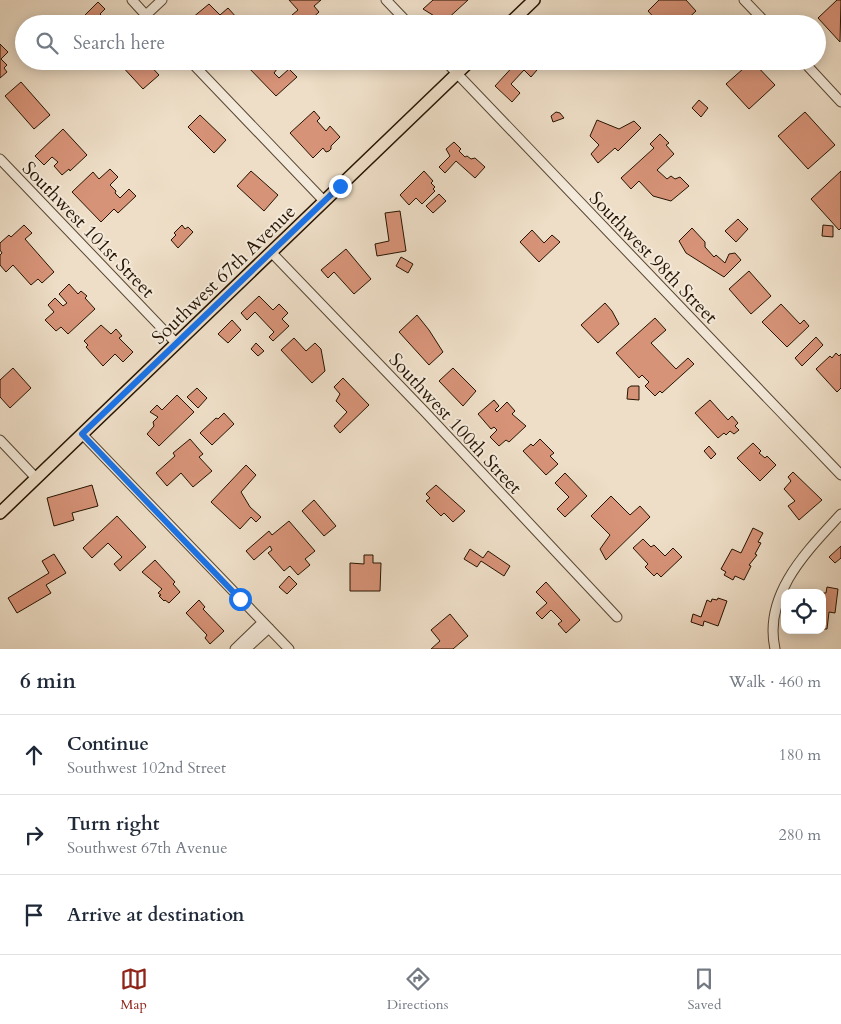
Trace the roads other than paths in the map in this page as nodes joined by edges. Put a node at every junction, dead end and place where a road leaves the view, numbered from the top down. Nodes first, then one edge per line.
1 (132, 0) edge
2 (162, 0) edge
3 (386, 0) edge
4 (534, 0) edge
5 (744, 0) edge
6 (146, 15) joint
7 (400, 15) edge
8 (518, 15) edge
9 (758, 15) edge
10 (199, 70) edge
11 (452, 70) edge
12 (460, 70) edge
13 (811, 70) edge
14 (456, 74) junction
15 (841, 102) edge
16 (0, 159) edge
17 (324, 202) junction
18 (271, 252) junction
19 (176, 343) junction
20 (82, 434) junction
21 (0, 440) edge
22 (841, 476) edge
23 (36, 478) junction
24 (0, 513) edge
25 (841, 514) edge
26 (617, 617) dead end
27 (266, 625) junction
28 (775, 646) edge
29 (235, 649) edge
30 (246, 649) edge
31 (289, 649) edge

1 - 6 street
2 - 6 street
3 - 7 street
4 - 8 main road
5 - 9 street
10 - 17 street
11 - 14 street, Southwest 98th Street
12 - 14 main road, Southwest 67th Avenue
13 - 15 street
14 - 17 main road, Southwest 67th Avenue
14 - 22 street, Southwest 98th Street
16 - 19 street, Southwest 101st Street
17 - 18 main road, Southwest 67th Avenue
18 - 19 main road, Southwest 67th Avenue
18 - 26 street, Southwest 100th Street
19 - 20 main road, Southwest 67th Avenue
20 - 23 main road, Southwest 67th Avenue
20 - 27 street
21 - 23 street
23 - 24 main road, Southwest 67th Avenue
25 - 28 street
27 - 29 street
27 - 30 street
27 - 31 street

